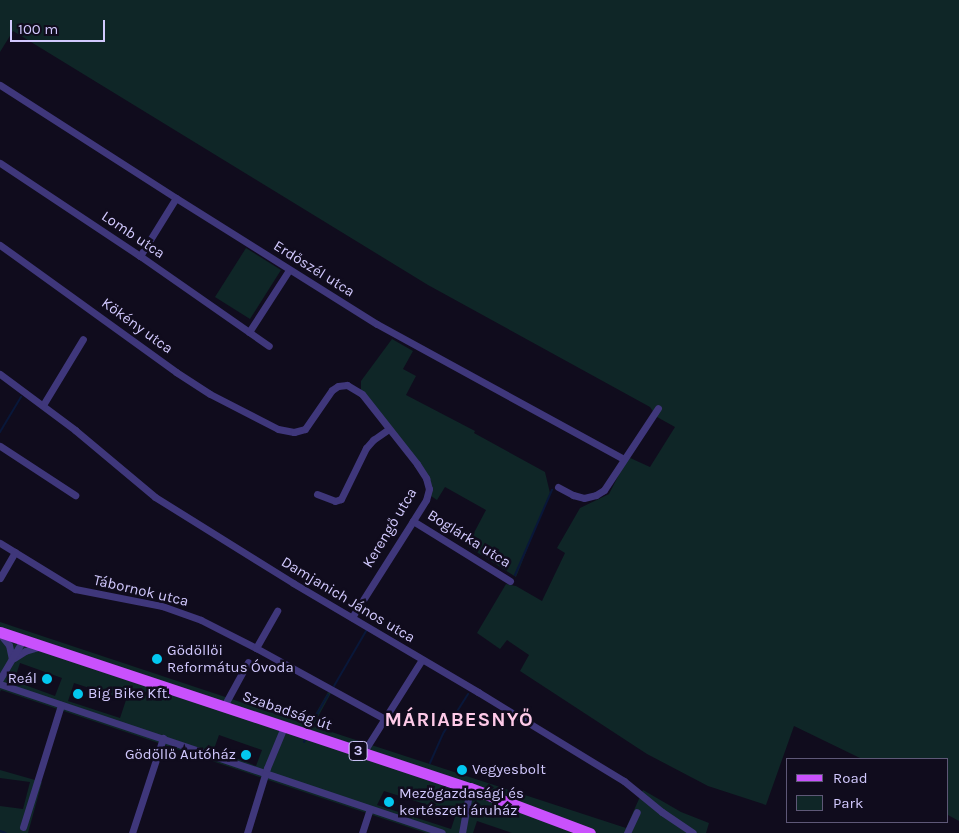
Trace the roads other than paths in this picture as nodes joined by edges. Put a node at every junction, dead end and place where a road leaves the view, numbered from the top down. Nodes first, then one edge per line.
1 (0, 85) edge
2 (0, 163) edge
3 (176, 198) junction
4 (0, 245) edge
5 (140, 256) junction
6 (289, 270) junction
7 (249, 332) junction
8 (82, 339) dead end
9 (269, 346) dead end
10 (0, 374) edge
11 (42, 405) junction
12 (658, 408) dead end
13 (263, 421) joint
14 (389, 429) junction
15 (0, 446) edge
16 (624, 459) junction
17 (558, 487) dead end
18 (317, 494) dead end
19 (75, 495) dead end
20 (413, 521) junction
21 (0, 542) edge
22 (14, 552) junction
23 (0, 578) edge
24 (510, 581) dead end
25 (277, 611) dead end
26 (352, 617) junction
27 (0, 633) edge
28 (23, 640) junction
29 (41, 646) junction
30 (256, 648) junction
31 (12, 659) junction
32 (421, 661) junction
33 (248, 662) dead end
34 (0, 679) edge
35 (0, 684) edge
36 (61, 706) junction
37 (224, 706) junction
38 (385, 719) junction
39 (284, 727) junction
40 (162, 738) junction
41 (363, 753) junction
42 (266, 773) junction
43 (470, 788) junction
44 (370, 809) junction
45 (637, 812) dead end
46 (23, 827) dead end
47 (132, 833) edge
48 (247, 833) edge
49 (362, 833) edge
50 (442, 833) edge
51 (462, 833) edge
52 (590, 833) edge
53 (627, 833) edge
54 (693, 833) edge

1 - 3 street, Erdőszél utca
2 - 5 street, Lomb utca
3 - 5 street
3 - 6 street, Erdőszél utca
4 - 13 street, Kökény utca
5 - 7 street, Lomb utca
6 - 7 street
6 - 16 street, Erdőszél utca
7 - 9 street, Lomb utca
8 - 11 street
10 - 11 street, Damjanich János utca
11 - 26 street, Damjanich János utca
12 - 16 street
13 - 14 street, Kerengő utca
14 - 18 street
14 - 20 street, Kerengő utca
15 - 19 street
16 - 17 street
20 - 24 street, Boglárka utca
20 - 26 street, Kerengő utca
21 - 22 street, Tábornok utca
22 - 23 street
22 - 30 street, Tábornok utca
25 - 30 street
26 - 32 street, Damjanich János utca
27 - 28 main road, Szabadság út / 3
27 - 31 street
28 - 29 main road, Szabadság út / 3
28 - 31 street
29 - 31 street
29 - 37 main road, Szabadság út / 3
30 - 38 street, Tábornok utca
31 - 34 street
32 - 38 street
32 - 54 street, Damjanich János utca
33 - 37 street
35 - 36 street
36 - 40 street
36 - 46 street
37 - 39 main road, Szabadság út / 3
38 - 41 street
39 - 41 main road, Szabadság út / 3
39 - 42 street
40 - 42 street
40 - 47 street
41 - 43 main road, Szabadság út / 3
42 - 44 street
42 - 48 street
43 - 51 street
43 - 52 main road, Szabadság út / 3
44 - 49 street
44 - 50 street
45 - 53 street

